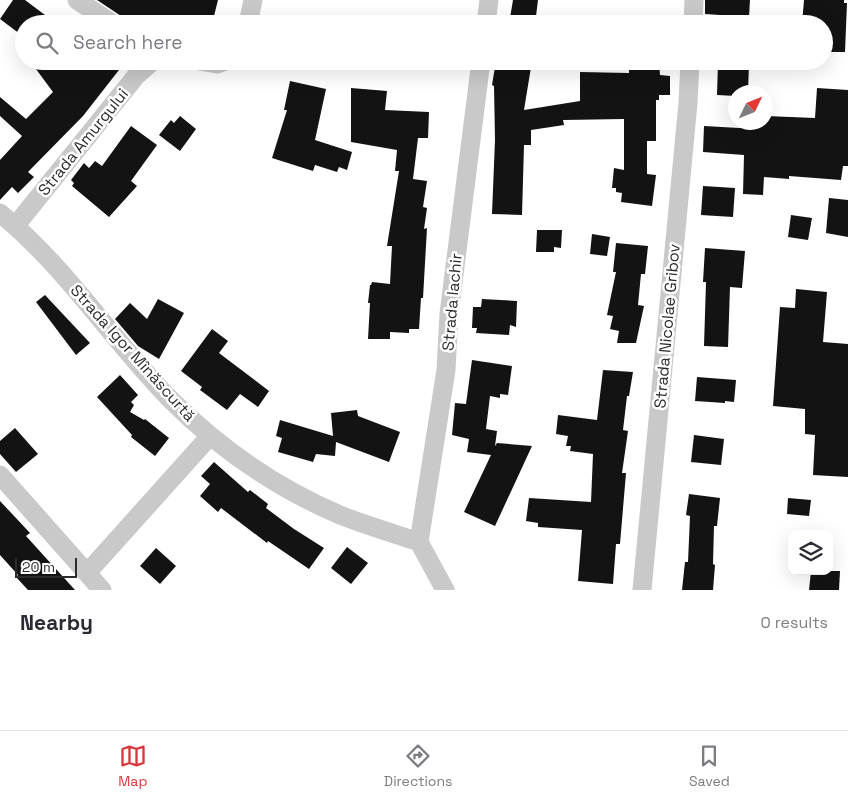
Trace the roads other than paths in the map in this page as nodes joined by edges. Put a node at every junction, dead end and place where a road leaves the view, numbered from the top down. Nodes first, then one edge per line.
1 (77, 0) edge
2 (253, 0) edge
3 (489, 0) edge
4 (694, 0) edge
5 (100, 15) edge
6 (250, 15) edge
7 (487, 15) edge
8 (693, 15) edge
9 (143, 70) edge
10 (480, 70) edge
11 (689, 70) edge
12 (0, 213) edge
13 (16, 225) junction
14 (210, 436) junction
15 (0, 475) edge
16 (418, 542) junction
17 (87, 573) junction
18 (102, 590) edge
19 (445, 590) edge
20 (642, 590) edge

1 - 5 street
2 - 6 street
3 - 7 street
4 - 8 street
9 - 13 street, Strada Amurgului
10 - 16 street, Strada Iachir
11 - 20 street, Strada Nicolae Gribov
12 - 13 street, Strada Igor Mînăscurtă
13 - 14 street, Strada Igor Mînăscurtă
14 - 16 street, Strada Igor Mînăscurtă
14 - 17 street
15 - 17 street
16 - 19 street
17 - 18 street

